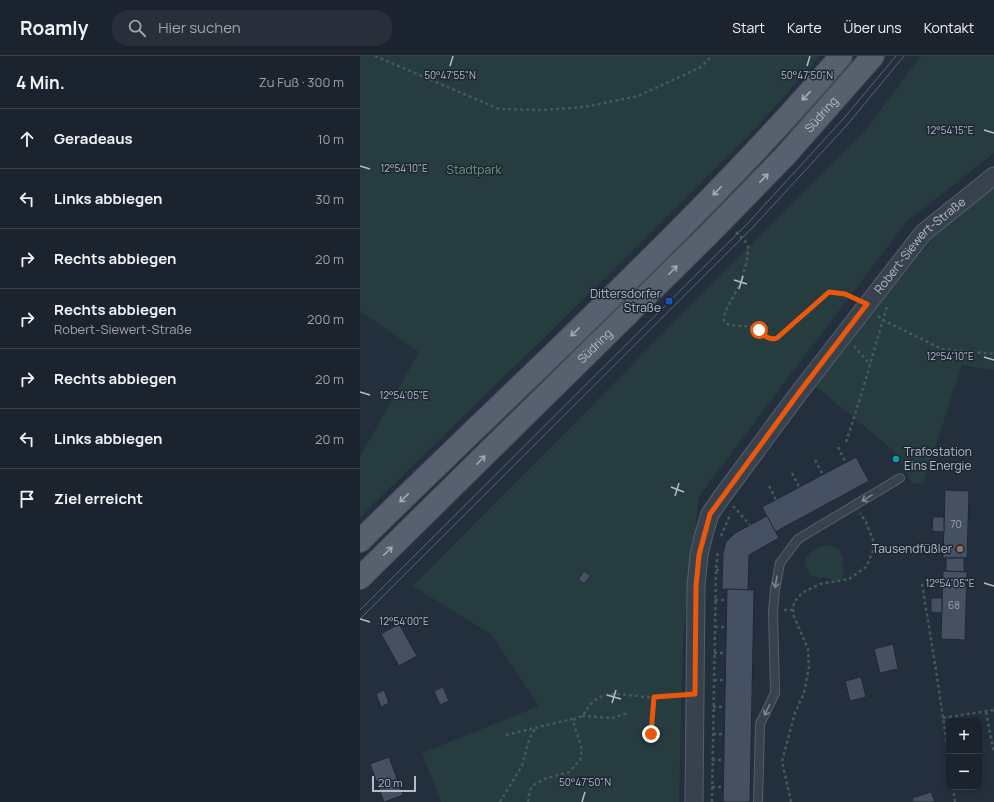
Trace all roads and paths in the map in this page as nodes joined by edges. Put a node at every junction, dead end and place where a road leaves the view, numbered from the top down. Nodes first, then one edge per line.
1 (375, 56) edge
2 (712, 56) edge
3 (841, 56) edge
4 (873, 56) edge
5 (994, 176) edge
6 (734, 231) dead end
7 (888, 302) dead end
8 (872, 310) junction
9 (883, 320) junction
10 (853, 345) dead end
11 (994, 354) edge
12 (870, 365) junction
13 (846, 442) dead end
14 (838, 447) dead end
15 (815, 460) dead end
16 (846, 462) dead end
17 (792, 473) dead end
18 (823, 475) dead end
19 (900, 478) dead end
20 (769, 486) dead end
21 (800, 487) dead end
22 (776, 500) dead end
23 (855, 505) junction
24 (750, 525) dead end
25 (360, 541) edge
26 (719, 542) dead end
27 (718, 549) dead end
28 (716, 570) junction
29 (722, 570) dead end
30 (360, 578) edge
31 (922, 584) dead end
32 (715, 600) junction
33 (727, 600) dead end
34 (715, 627) junction
35 (726, 627) dead end
36 (714, 653) junction
37 (726, 653) dead end
38 (714, 680) junction
39 (725, 680) dead end
40 (695, 694) junction
41 (655, 696) junction
42 (713, 707) junction
43 (725, 707) dead end
44 (994, 710) edge
45 (986, 712) junction
46 (628, 713) dead end
47 (583, 716) junction
48 (576, 718) junction
49 (943, 718) junction
50 (564, 721) junction
51 (573, 721) junction
52 (537, 728) junction
53 (713, 734) junction
54 (724, 734) dead end
55 (506, 735) dead end
56 (654, 742) dead end
57 (994, 753) edge
58 (948, 754) edge
59 (712, 760) junction
60 (724, 760) dead end
61 (712, 787) junction
62 (723, 787) dead end
63 (953, 790) edge
64 (500, 802) edge
65 (528, 802) edge
66 (694, 802) edge
67 (712, 802) edge
68 (758, 802) edge
69 (791, 802) edge
70 (955, 802) edge

1 - 2 path
3 -> 25 main road, Südring
30 -> 4 main road, Südring
5 - 8 street, Robert-Siewert-Straße
6 - 8 path
7 - 9 path
8 - 9 path
8 - 40 street, Robert-Siewert-Straße
9 - 11 path
9 - 12 path
10 - 12 path
12 - 13 path
14 - 16 path
15 - 18 path
17 - 21 path
19 -> 23 lane
20 - 22 path
23 -> 68 lane
23 - 69 path
24 - 26 path
27 - 28 path
28 - 29 path
28 - 32 path
31 - 49 path
32 - 33 path
32 - 34 path
34 - 35 path
34 - 36 path
36 - 37 path
36 - 38 path
38 - 39 path
38 - 42 path
40 - 41 path
40 - 66 street, Robert-Siewert-Straße
41 - 47 path
41 - 56 path
42 - 43 path
42 - 53 path
44 - 45 path
45 - 49 path
45 - 57 path
46 - 47 path
47 - 48 path
48 - 50 path
48 - 51 path
49 - 58 path
50 - 51 path
50 - 52 path
51 - 65 path
52 - 55 path
52 - 64 path
53 - 54 path
53 - 59 path
59 - 60 path
59 - 61 path
61 - 62 path
61 - 67 path
63 - 70 path

